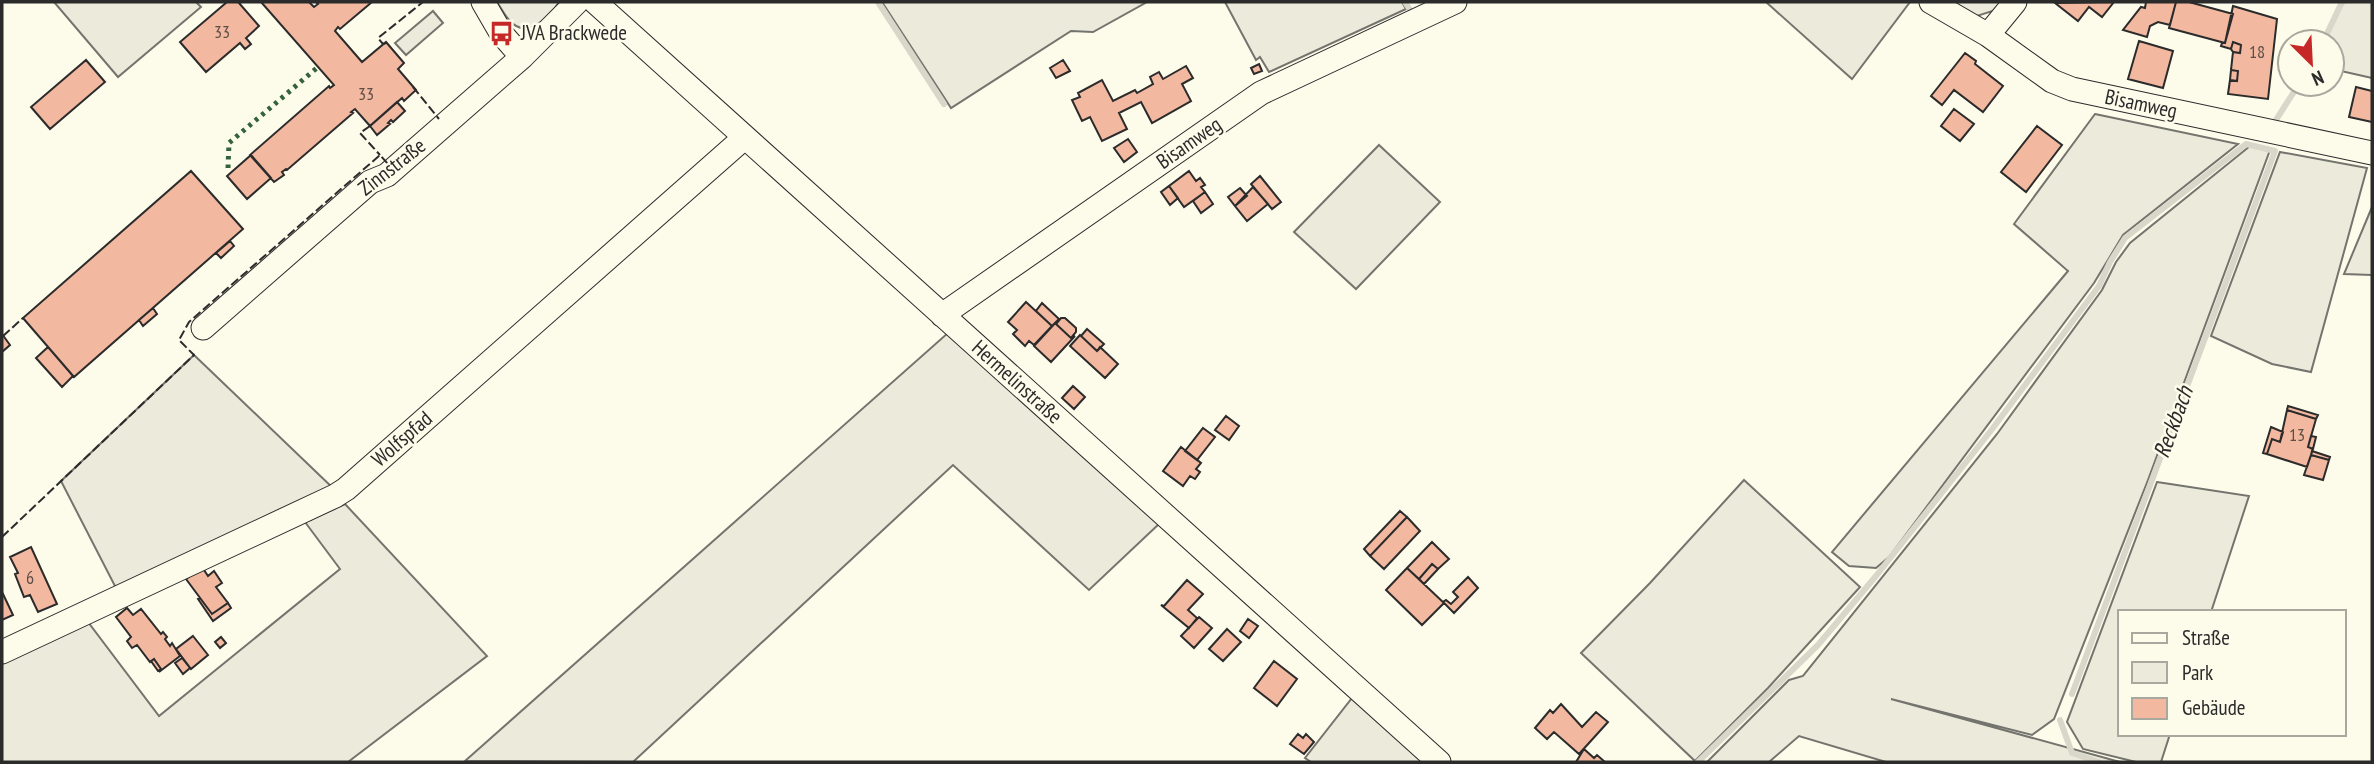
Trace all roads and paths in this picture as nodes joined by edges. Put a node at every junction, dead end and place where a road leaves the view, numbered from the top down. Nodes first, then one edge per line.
1 (482, 2) edge
2 (578, 2) edge
3 (595, 2) edge
4 (1455, 2) edge
5 (1931, 2) edge
6 (2015, 2) edge
7 (1988, 34) junction
8 (522, 57) junction
9 (744, 138) junction
10 (2372, 153) edge
11 (942, 315) junction
12 (203, 328) dead end
13 (2, 652) edge
14 (1439, 762) edge

1 - 8 street
2 - 8 street, Zinnstraße
3 - 9 street, Hermelinstraße
4 - 11 street, Bisamweg
5 - 7 street, Bisamweg
6 - 7 street
7 - 10 street, Bisamweg
8 - 12 street, Zinnstraße
9 - 11 street, Hermelinstraße
9 - 13 street, Wolfspfad
11 - 14 street, Hermelinstraße

